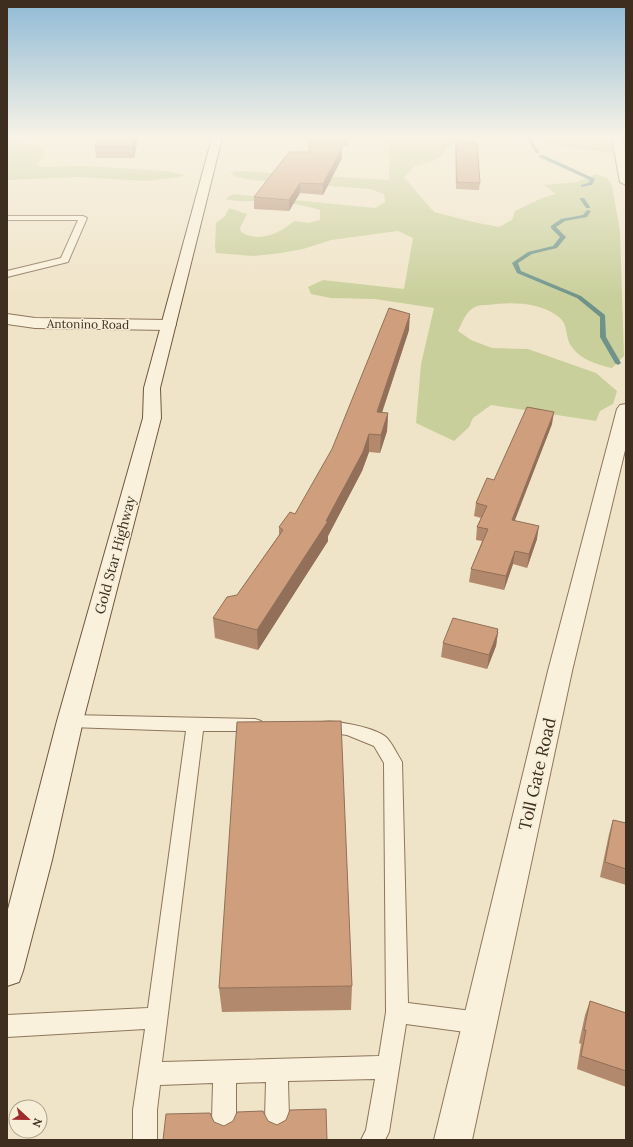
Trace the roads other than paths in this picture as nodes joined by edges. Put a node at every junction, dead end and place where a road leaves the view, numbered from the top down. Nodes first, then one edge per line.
1 (203, 192) edge
2 (7, 218) edge
3 (7, 274) edge
4 (7, 319) edge
5 (168, 325) junction
6 (626, 409) edge
7 (70, 721) junction
8 (195, 725) junction
9 (268, 725) edge
10 (305, 726) edge
11 (7, 971) edge
12 (397, 1012) junction
13 (157, 1018) junction
14 (480, 1023) junction
15 (7, 1026) edge
16 (388, 1067) junction
17 (277, 1070) junction
18 (225, 1072) junction
19 (150, 1074) junction
20 (277, 1118) dead end
21 (224, 1119) dead end
22 (145, 1140) edge
23 (374, 1140) edge
24 (453, 1140) edge

1 - 5 main road, Gold Star Highway
2 - 3 lane
4 - 5 main road, Antonino Road
5 - 7 main road, Gold Star Highway
6 - 14 main road, Toll Gate Road
7 - 8 lane
7 - 11 main road, Gold Star Highway
8 - 9 lane
8 - 13 lane
10 - 12 lane
12 - 14 lane
12 - 16 lane
13 - 15 lane
13 - 19 lane
14 - 24 main road, Toll Gate Road
16 - 17 lane
16 - 23 lane
17 - 18 lane
17 - 20 lane
18 - 19 lane
18 - 21 lane
19 - 22 lane

